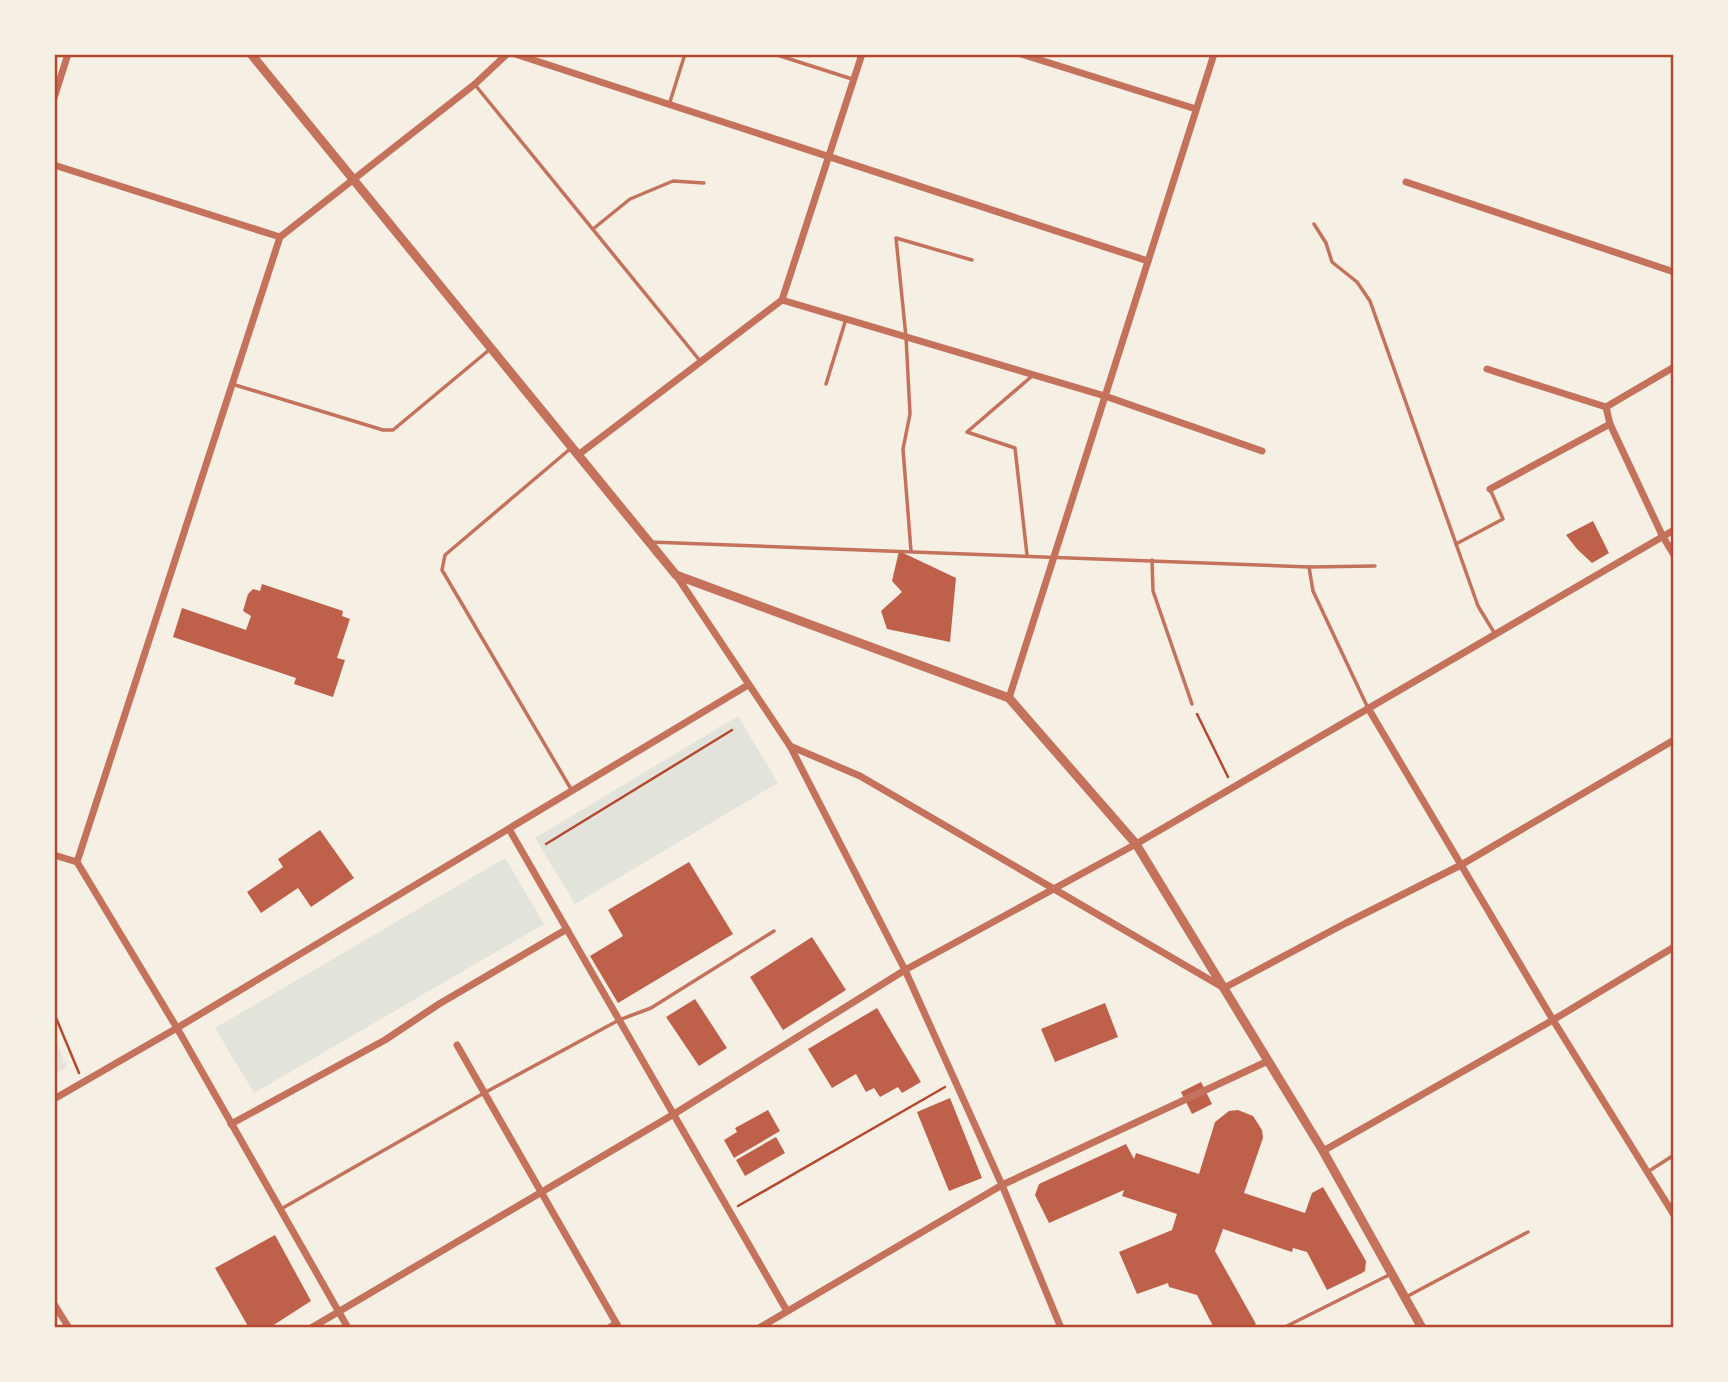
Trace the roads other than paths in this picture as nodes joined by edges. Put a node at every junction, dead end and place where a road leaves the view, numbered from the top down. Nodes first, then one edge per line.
1 (68, 54) edge
2 (251, 54) edge
3 (507, 54) edge
4 (515, 54) edge
5 (685, 54) edge
6 (774, 54) edge
7 (862, 54) edge
8 (1021, 54) edge
9 (1214, 54) edge
10 (853, 80) junction
11 (475, 84) junction
12 (54, 98) edge
13 (669, 105) junction
14 (1196, 109) junction
15 (829, 157) junction
16 (54, 165) edge
17 (354, 180) junction
18 (1406, 182) dead end
19 (704, 183) dead end
20 (1314, 224) dead end
21 (593, 229) junction
22 (280, 237) junction
23 (972, 260) dead end
24 (1148, 261) junction
25 (1674, 272) edge
26 (782, 300) junction
27 (846, 319) junction
28 (906, 337) junction
29 (491, 349) junction
30 (702, 362) junction
31 (1674, 367) edge
32 (1488, 369) dead end
33 (1033, 375) junction
34 (232, 384) junction
35 (826, 384) dead end
36 (1105, 396) junction
37 (1606, 407) junction
38 (1609, 424) junction
39 (575, 451) junction
40 (1262, 451) dead end
41 (1490, 489) joint
42 (1674, 530) edge
43 (1662, 537) junction
44 (648, 541) junction
45 (1456, 544) junction
46 (912, 551) junction
47 (1027, 555) junction
48 (1674, 555) edge
49 (1054, 556) junction
50 (1152, 561) junction
51 (1375, 566) dead end
52 (1309, 567) junction
53 (676, 575) junction
54 (1495, 634) junction
55 (748, 685) junction
56 (1009, 698) junction
57 (1192, 704) road end
58 (1368, 708) junction
59 (1674, 740) edge
60 (790, 746) junction
61 (572, 790) junction
62 (509, 829) junction
63 (1136, 844) junction
64 (54, 855) edge
65 (77, 862) junction
66 (1461, 866) junction
67 (1056, 889) junction
68 (567, 929) junction
69 (774, 931) dead end
70 (1674, 947) edge
71 (905, 970) junction
72 (1224, 988) junction
73 (620, 1020) junction
74 (1553, 1020) junction
75 (177, 1028) junction
76 (457, 1045) dead end
77 (1268, 1061) junction
78 (484, 1093) junction
79 (54, 1099) edge
80 (674, 1114) junction
81 (232, 1124) junction
82 (1323, 1151) junction
83 (1674, 1155) edge
84 (1647, 1172) junction
85 (1002, 1185) junction
86 (541, 1192) junction
87 (281, 1209) junction
88 (1674, 1215) edge
89 (1528, 1232) dead end
90 (1391, 1274) junction
91 (1404, 1298) junction
92 (54, 1304) edge
93 (338, 1311) junction
94 (787, 1311) junction
95 (617, 1325) edge
96 (69, 1328) edge
97 (311, 1328) edge
98 (348, 1328) edge
99 (606, 1328) edge
100 (759, 1328) edge
101 (1061, 1328) edge
102 (1283, 1328) edge
103 (1422, 1328) edge

1 - 12 street
2 - 17 street
3 - 11 street
4 - 13 street
5 - 13 lane
6 - 10 lane
7 - 10 street
8 - 14 street
9 - 14 street
10 - 15 street
11 - 17 street
11 - 21 lane
13 - 15 street
14 - 24 street
15 - 24 street
15 - 26 street
16 - 22 street
17 - 22 street
17 - 29 street
18 - 25 street
19 - 21 lane
20 - 45 lane
21 - 30 lane
22 - 34 street
23 - 28 lane
24 - 36 street
26 - 27 street
26 - 30 street
27 - 28 street
27 - 35 lane
28 - 33 street
28 - 46 lane
29 - 34 lane
29 - 39 street
30 - 39 street
31 - 37 street
32 - 37 street
33 - 36 street
33 - 47 lane
34 - 65 street
36 - 40 street
36 - 49 street
37 - 38 street
38 - 41 street
38 - 43 street
39 - 44 street
39 - 61 lane
41 - 45 lane
42 - 43 street
43 - 48 street
43 - 54 street
44 - 46 lane
44 - 53 street
45 - 54 lane
46 - 47 lane
47 - 49 lane
49 - 50 lane
49 - 56 street
50 - 52 lane
50 - 57 lane
51 - 52 lane
52 - 58 lane
53 - 55 street
53 - 56 street
54 - 58 street
55 - 60 street
55 - 61 street
56 - 63 street
58 - 63 street
58 - 66 street
59 - 66 street
60 - 67 street
60 - 71 street
61 - 62 street
62 - 68 street
62 - 75 street
63 - 67 street
63 - 72 street
64 - 65 street
65 - 75 street
66 - 72 street
66 - 74 street
67 - 71 street
67 - 72 street
68 - 73 street
68 - 81 street
69 - 73 lane
70 - 74 street
71 - 80 street
71 - 85 street
72 - 77 street
73 - 78 lane
73 - 80 street
74 - 82 street
74 - 84 street
75 - 79 street
75 - 81 street
76 - 78 street
77 - 82 street
77 - 85 street
78 - 86 street
78 - 87 lane
80 - 86 street
80 - 94 street
81 - 87 street
82 - 90 street
83 - 84 lane
84 - 88 street
85 - 94 street
85 - 101 street
86 - 93 street
86 - 95 street
87 - 93 street
89 - 91 lane
90 - 91 street
90 - 102 lane
91 - 103 street
92 - 96 street
93 - 97 street
93 - 98 street
94 - 100 street
95 - 99 lane

